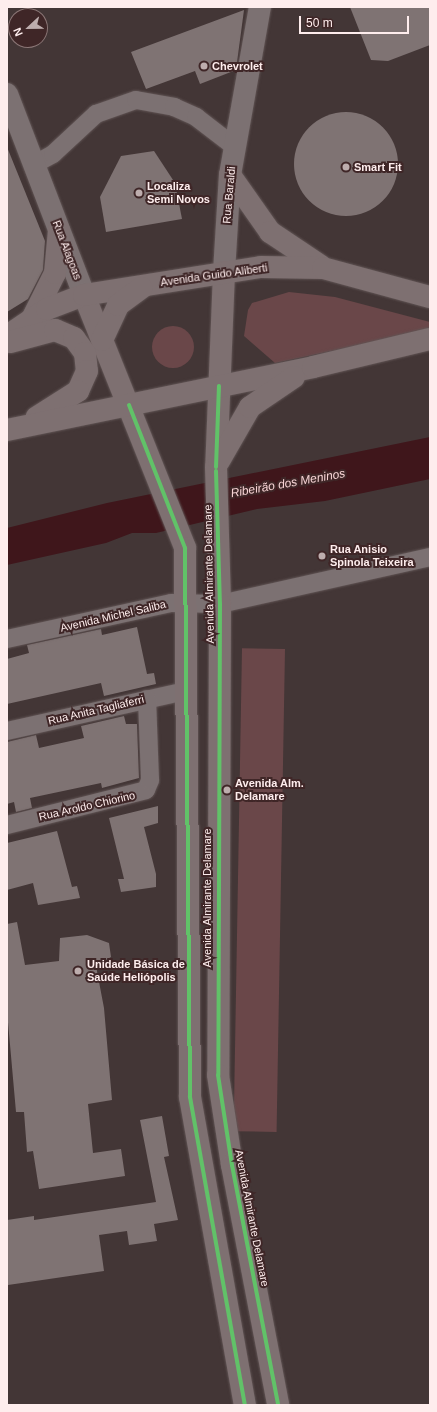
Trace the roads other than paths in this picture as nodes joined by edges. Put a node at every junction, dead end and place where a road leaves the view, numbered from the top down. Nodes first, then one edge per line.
1 (260, 7) edge
2 (7, 94) edge
3 (235, 147) junction
4 (35, 164) junction
5 (230, 175) junction
6 (59, 230) junction
7 (323, 268) junction
8 (224, 272) junction
9 (149, 284) junction
10 (84, 295) junction
11 (430, 297) edge
12 (33, 317) junction
13 (7, 336) edge
14 (430, 339) edge
15 (102, 340) junction
16 (7, 343) edge
17 (313, 367) junction
18 (219, 386) junction
19 (129, 406) junction
20 (10, 429) edge
21 (216, 469) junction
22 (430, 557) edge
23 (185, 601) junction
24 (220, 604) junction
25 (7, 639) edge
26 (186, 691) junction
27 (147, 699) junction
28 (7, 731) edge
29 (7, 825) edge
30 (187, 1001) junction
31 (227, 1137) junction
32 (245, 1405) edge
33 (278, 1405) edge

1 - 3 street, Rua Baraldi
2 - 4 street, Rua Alagoas
3 - 4 street
3 - 5 street, Rua Baraldi
4 - 6 street, Rua Alagoas
5 - 7 main road
5 - 8 street, Rua Baraldi
6 - 10 street, Rua Alagoas
6 - 12 main road
7 - 8 main road, Avenida Guido Aliberti
7 - 11 main road, Avenida Guido Aliberti
8 - 9 main road, Avenida Guido Aliberti
8 - 18 main road, Rua Baraldi
9 - 10 main road, Avenida Guido Aliberti
9 - 15 main road
10 - 12 main road, Avenida Guido Aliberti
10 - 15 main road, Rua Alagoas
12 - 13 main road, Avenida Guido Aliberti
14 - 17 main road
15 - 19 main road, Rua Alagoas
16 - 20 main road
17 - 18 main road
17 - 21 main road
18 - 19 main road
18 - 21 main road, Avenida Almirante Delamare
19 - 20 main road
19 - 23 main road, Avenida Almirante Delamare
21 - 24 main road, Avenida Almirante Delamare
22 - 24 street, Avenida Michel Saliba
23 - 24 street, Avenida Michel Saliba
23 - 25 street, Avenida Michel Saliba
23 - 26 main road, Avenida Almirante Delamare
24 - 31 main road, Avenida Almirante Delamare
26 - 27 street, Rua Anita Tagliaferri
26 - 30 main road, Avenida Almirante Delamare
27 - 28 street, Rua Anita Tagliaferri
27 - 29 street, Rua Aroldo Chiorino
30 - 31 main road
30 - 32 main road, Avenida Almirante Delamare
31 - 33 main road, Avenida Almirante Delamare

